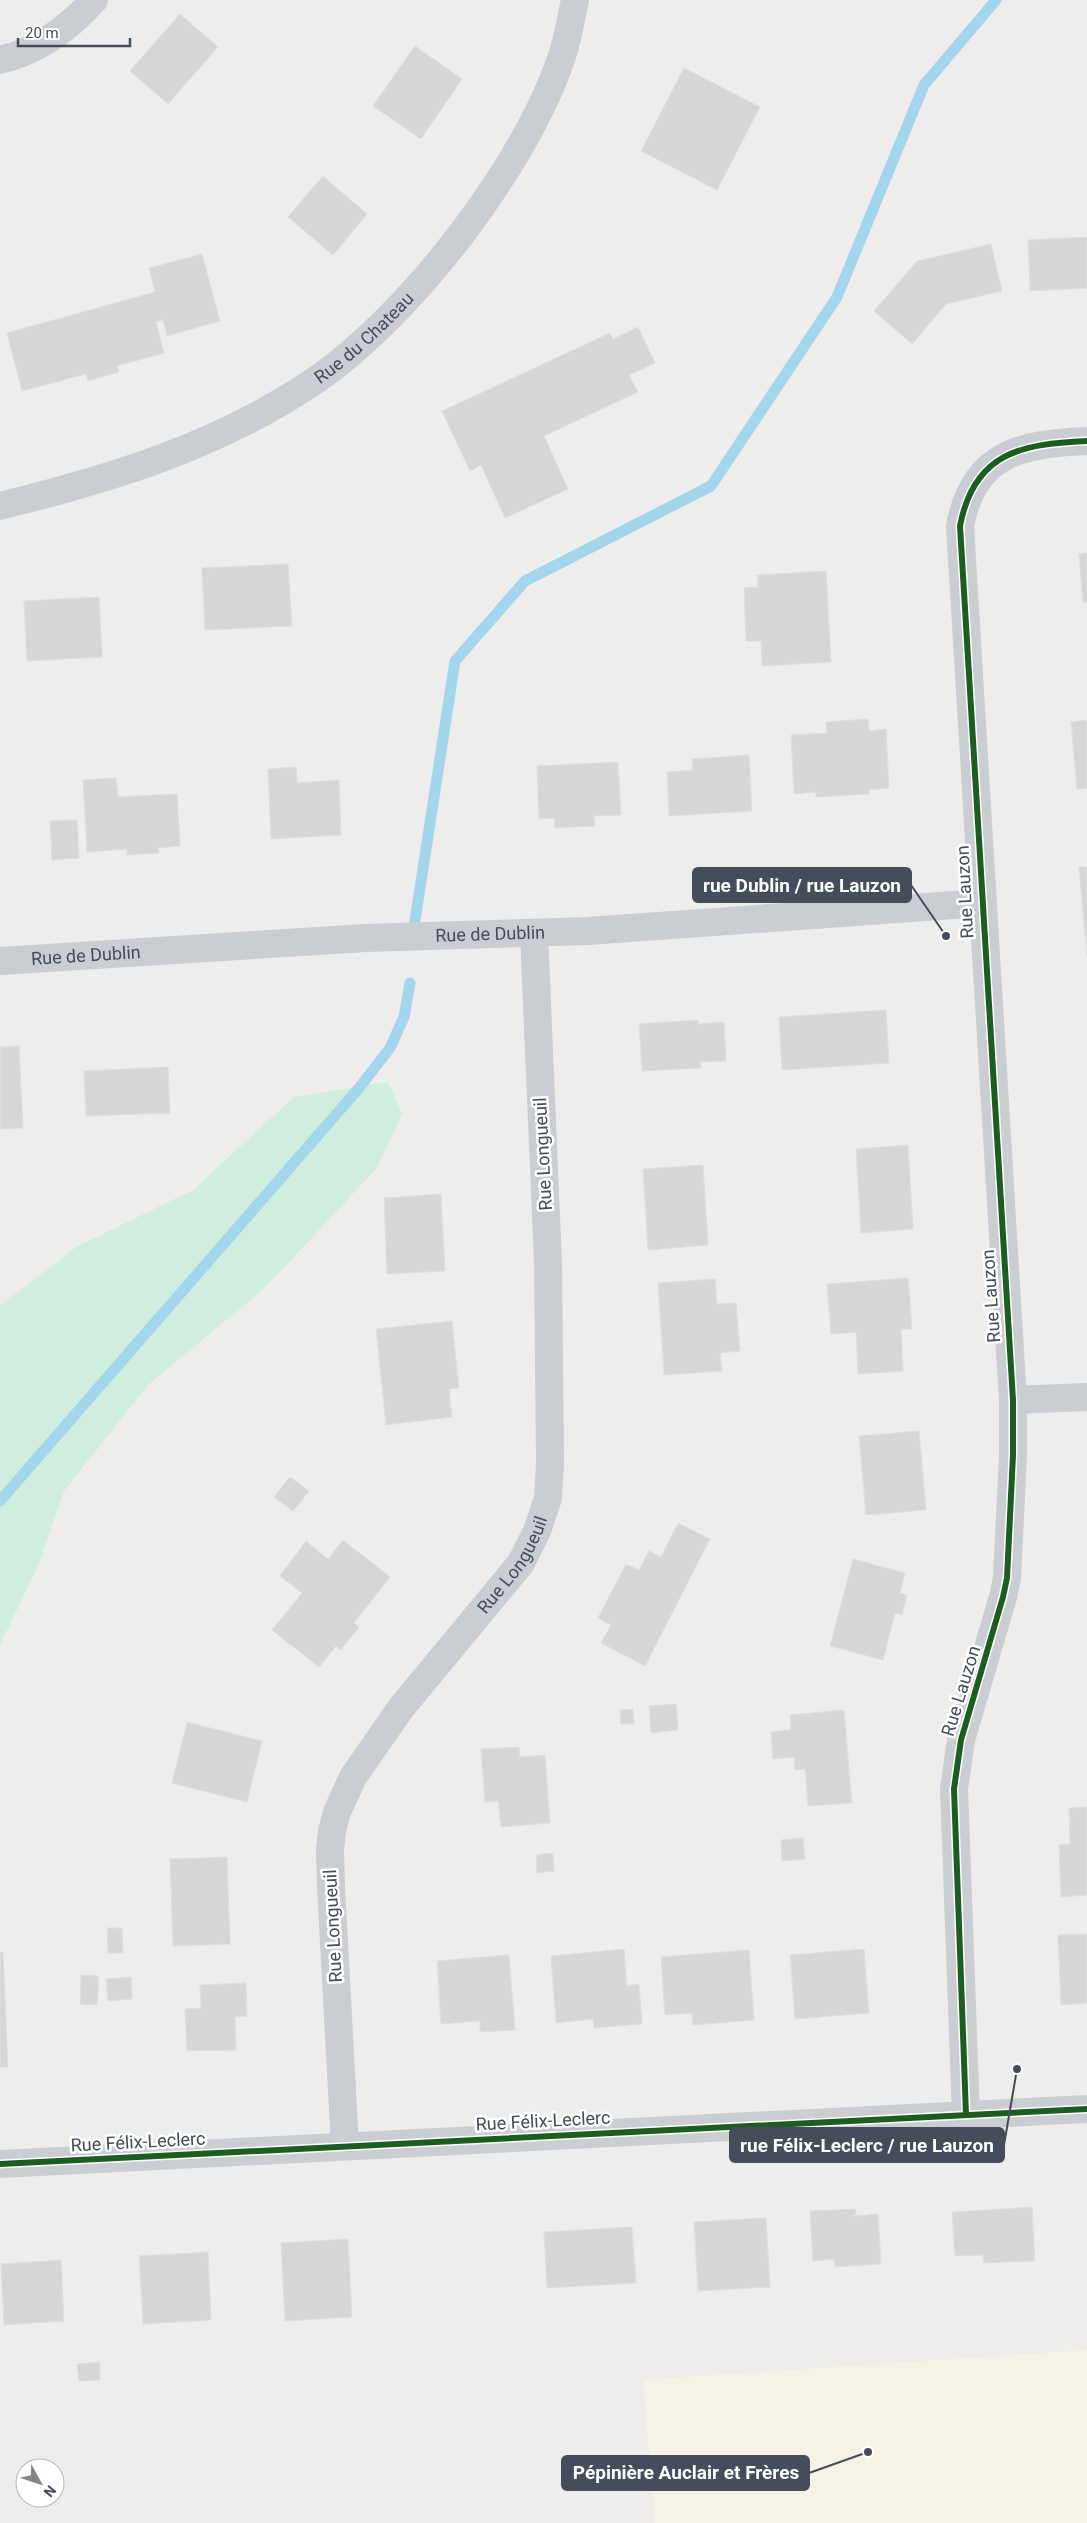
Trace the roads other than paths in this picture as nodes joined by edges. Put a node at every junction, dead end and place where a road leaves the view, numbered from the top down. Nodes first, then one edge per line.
1 (94, 0) edge
2 (575, 0) edge
3 (0, 60) edge
4 (1087, 441) edge
5 (0, 506) edge
6 (981, 903) junction
7 (534, 934) junction
8 (0, 961) edge
9 (1087, 1397) edge
10 (1013, 1400) junction
11 (1087, 2108) edge
12 (966, 2115) junction
13 (345, 2146) junction
14 (0, 2164) edge

1 - 3 street
2 - 5 street, Rue du Chateau
4 - 6 street, Rue Lauzon
6 - 7 street, Rue de Dublin
6 - 10 street, Rue Lauzon
7 - 8 street, Rue de Dublin
7 - 13 street, Rue Longueuil
9 - 10 street
10 - 12 street, Rue Lauzon
11 - 12 street, Rue Félix-Leclerc
12 - 13 street, Rue Félix-Leclerc
13 - 14 street, Rue Félix-Leclerc

